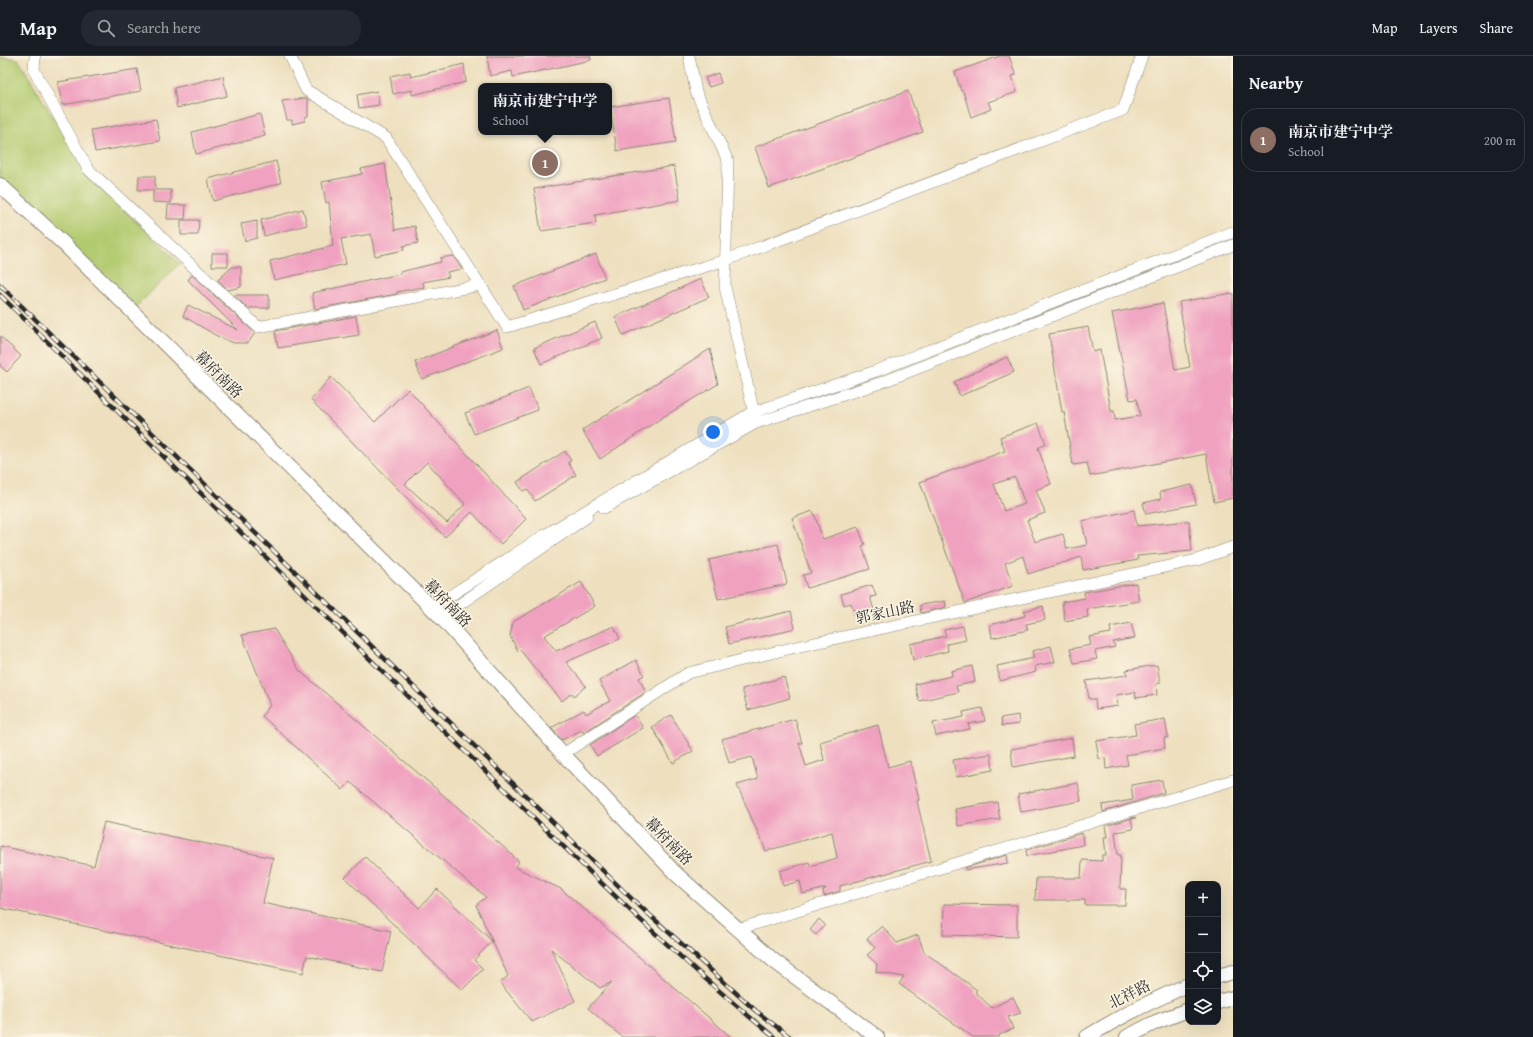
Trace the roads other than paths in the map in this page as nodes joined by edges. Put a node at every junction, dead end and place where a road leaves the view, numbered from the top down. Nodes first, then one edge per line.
1 (35, 56) edge
2 (290, 56) edge
3 (689, 56) edge
4 (1142, 56) edge
5 (0, 185) edge
6 (1233, 232) edge
7 (1233, 245) edge
8 (726, 260) junction
9 (480, 285) junction
10 (756, 423) junction
11 (1233, 547) edge
12 (436, 613) junction
13 (563, 754) junction
14 (1233, 780) edge
15 (738, 929) junction
16 (1233, 972) edge
17 (1221, 975) edge
18 (1185, 987) edge
19 (1233, 998) edge
20 (1221, 1001) edge
21 (1185, 1011) edge
22 (877, 1037) edge
23 (1087, 1037) edge
24 (1127, 1037) edge

1 - 9 street
2 - 9 street
3 - 8 street
4 - 8 street
5 - 12 street, 幕府南路
6 - 12 street
7 - 10 street
8 - 9 street
8 - 10 street
10 - 12 street
11 - 13 street, 郭家山路
12 - 13 street, 幕府南路
13 - 15 street, 幕府南路
14 - 15 street
15 - 22 street, 幕府南路
16 - 17 street
18 - 23 street, 北祥路
19 - 20 street
21 - 24 street

